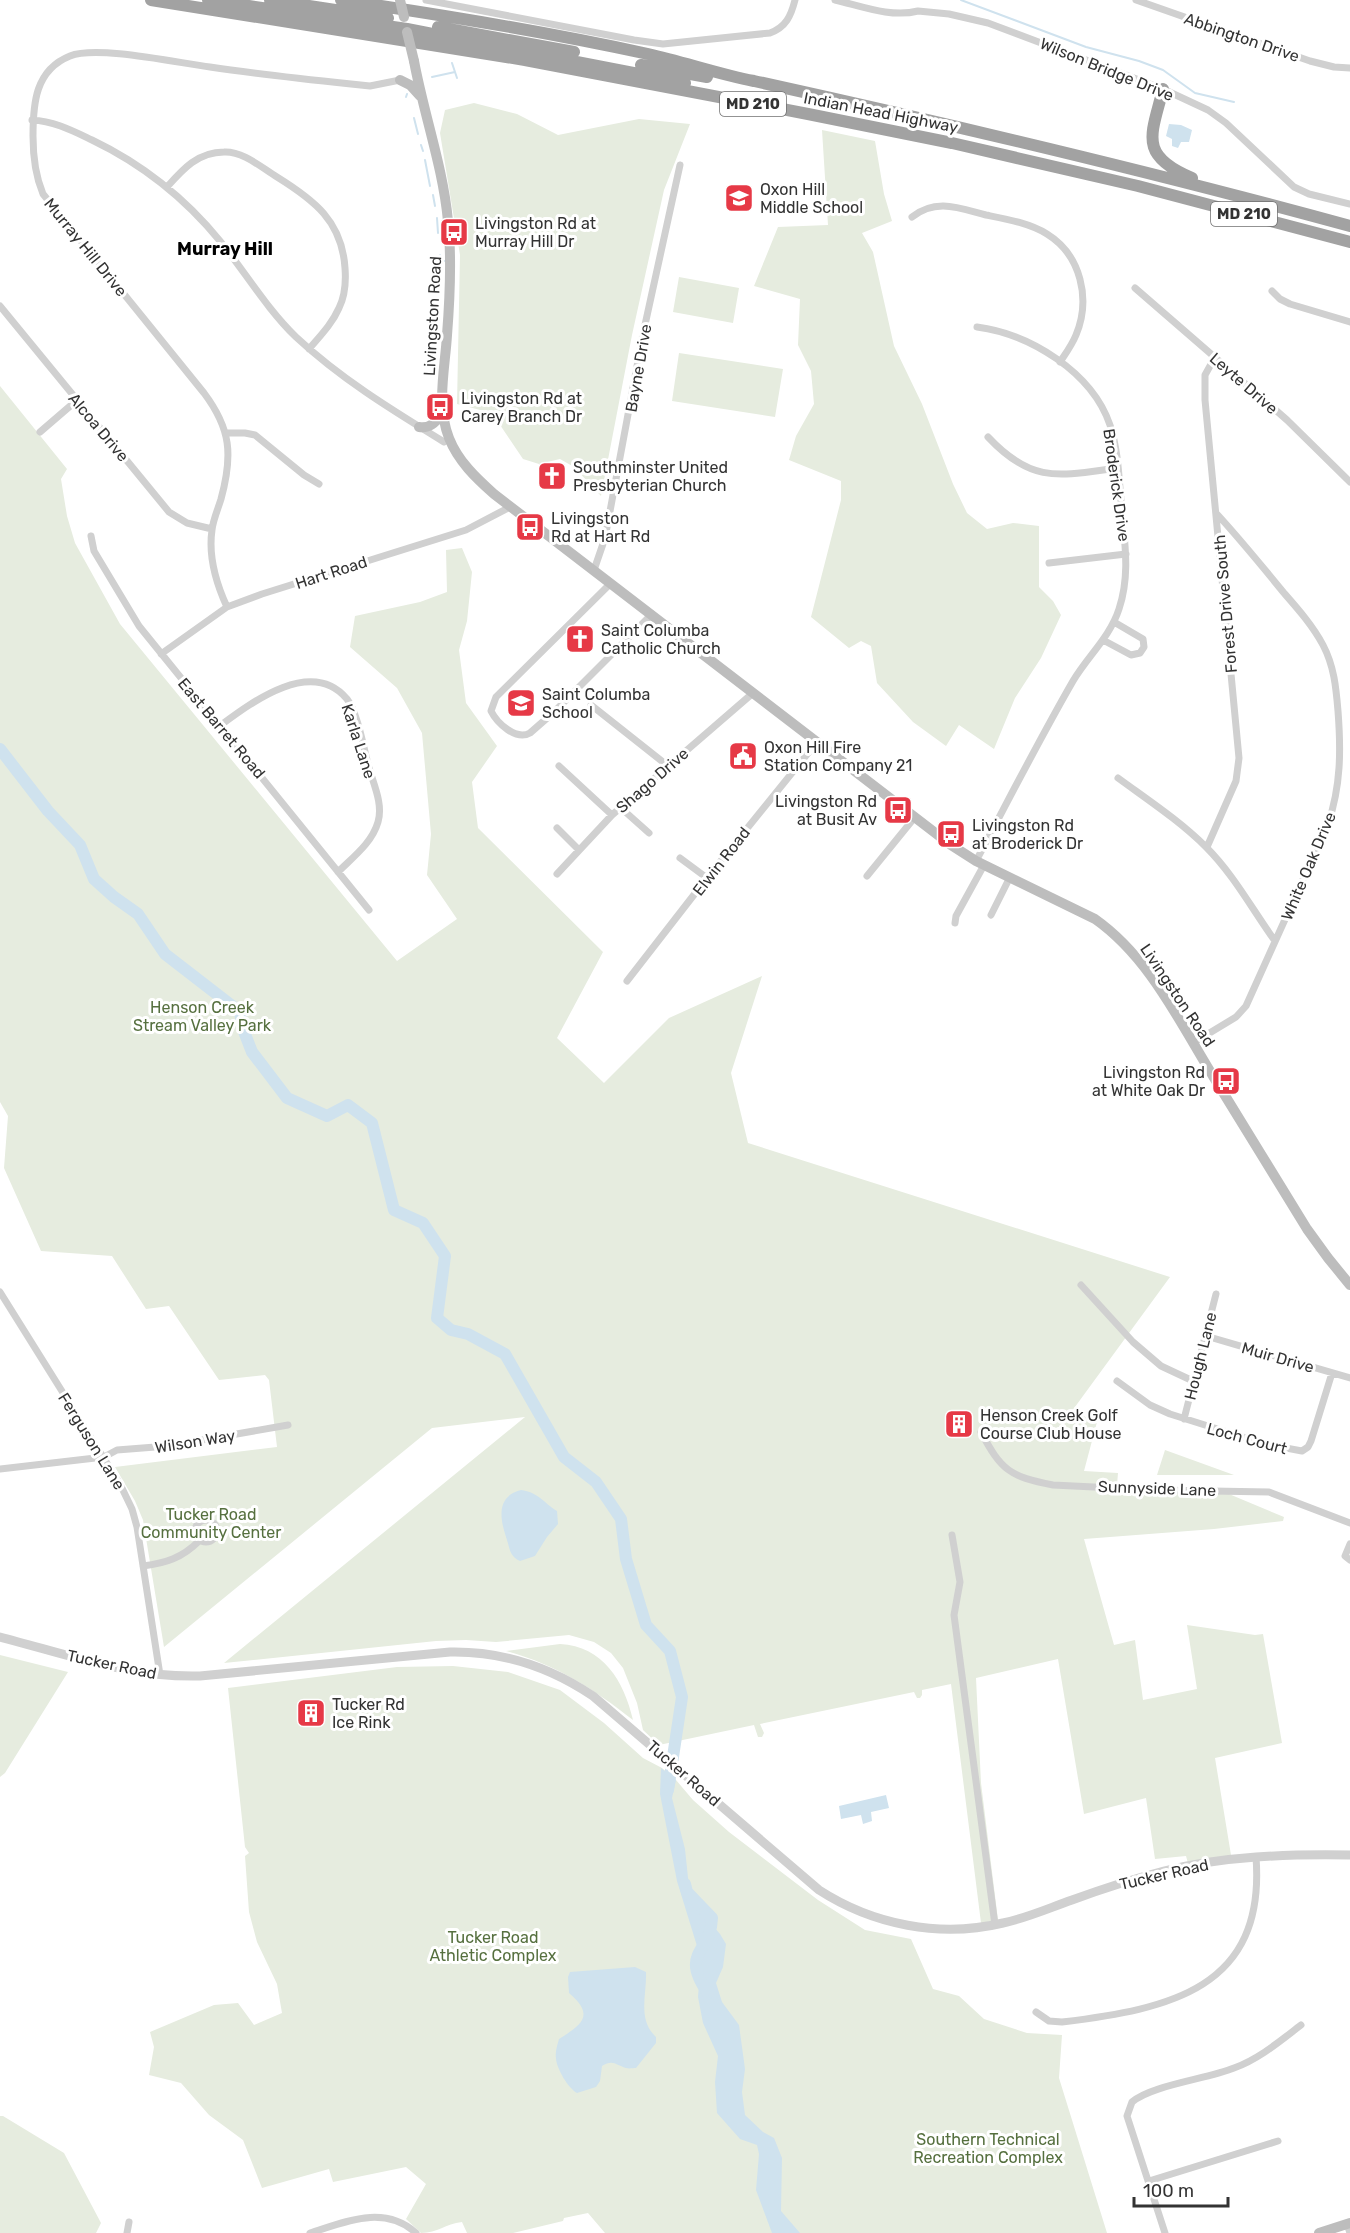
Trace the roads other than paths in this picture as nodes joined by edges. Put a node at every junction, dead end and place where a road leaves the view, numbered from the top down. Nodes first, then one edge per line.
1 (152, 0) edge
2 (208, 0) edge
3 (270, 0) edge
4 (341, 0) edge
5 (400, 0) edge
6 (426, 0) edge
7 (795, 0) edge
8 (835, 0) edge
9 (1136, 0) edge
10 (1145, 1) edge
11 (406, 25) junction
12 (414, 61) junction
13 (1350, 68) edge
14 (400, 80) junction
15 (750, 81) junction
16 (1163, 88) junction
17 (422, 99) junction
18 (808, 114) junction
19 (33, 120) junction
20 (680, 165) dead end
21 (168, 187) junction
22 (1226, 192) junction
23 (1350, 204) edge
24 (912, 217) dead end
25 (1350, 226) edge
26 (1350, 242) edge
27 (1135, 288) dead end
28 (1272, 291) dead end
29 (0, 306) edge
30 (1350, 322) edge
31 (977, 327) dead end
32 (309, 349) junction
33 (1215, 357) junction
34 (1060, 362) junction
35 (76, 400) junction
36 (442, 413) junction
37 (419, 427) junction
38 (40, 432) dead end
39 (227, 433) junction
40 (988, 437) dead end
41 (449, 440) junction
42 (1117, 468) junction
43 (1350, 482) edge
44 (319, 484) dead end
45 (510, 507) junction
46 (1216, 513) junction
47 (212, 529) junction
48 (91, 536) dead end
49 (1126, 554) junction
50 (1049, 563) dead end
51 (594, 570) junction
52 (611, 583) junction
53 (227, 607) junction
54 (652, 614) junction
55 (1114, 622) junction
56 (1103, 640) junction
57 (161, 654) junction
58 (753, 693) junction
59 (591, 705) dead end
60 (221, 725) junction
61 (817, 742) junction
62 (559, 766) dead end
63 (668, 766) junction
64 (1118, 778) dead end
65 (621, 808) junction
66 (612, 815) junction
67 (915, 817) junction
68 (557, 828) dead end
69 (650, 833) dead end
70 (1207, 847) junction
71 (579, 850) junction
72 (680, 858) dead end
73 (980, 863) junction
74 (338, 872) junction
75 (557, 873) dead end
76 (867, 876) dead end
77 (1010, 877) junction
78 (707, 878) junction
79 (369, 910) dead end
80 (991, 915) dead end
81 (954, 923) dead end
82 (1275, 940) junction
83 (627, 981) dead end
84 (1193, 1043) junction
85 (1348, 1278) edge
86 (1081, 1285) dead end
87 (0, 1292) edge
88 (1216, 1294) dead end
89 (1206, 1336) junction
90 (1332, 1372) junction
91 (1350, 1378) edge
92 (1116, 1381) dead end
93 (1193, 1381) junction
94 (1184, 1419) junction
95 (288, 1425) dead end
96 (981, 1432) dead end
97 (104, 1458) junction
98 (0, 1469) edge
99 (1350, 1523) edge
100 (952, 1535) dead end
101 (199, 1541) dead end
102 (1350, 1544) edge
103 (1350, 1560) edge
104 (143, 1566) junction
105 (0, 1637) edge
106 (160, 1675) junction
107 (1350, 1855) edge
108 (1256, 1857) junction
109 (995, 1925) junction
110 (1036, 2012) dead end
111 (1301, 2025) dead end
112 (1278, 2141) dead end
113 (1149, 2181) junction
114 (129, 2222) dead end
115 (1349, 2227) edge
116 (127, 2233) edge
117 (310, 2233) edge
118 (416, 2233) edge
119 (1165, 2233) edge
120 (1318, 2233) edge

1 - 18 highway, Indian Head Highway / MD 210
2 - 11 highway
3 - 11 highway
4 - 15 highway, Indian Head Highway / MD 210
5 - 11 main road, Livingston Road, bridge
6 - 7 street
8 - 16 street, Wilson Bridge Drive
9 - 10 street, Abbington Drive
10 - 13 street, Abbington Drive
11 - 12 main road, Livingston Road, bridge
11 - 15 highway
11 - 18 highway
12 - 14 main road
12 - 17 main road, Livingston Road
14 - 17 main road
14 - 19 street, Murray Hill Drive
15 - 22 highway, Indian Head Highway / MD 210
16 - 22 highway
16 - 23 street, Wilson Bridge Drive
17 - 36 main road, Livingston Road
18 - 26 highway, Indian Head Highway / MD 210
19 - 21 street
19 - 39 street, Murray Hill Drive
20 - 51 street, Bayne Drive
21 - 32 street
21 - 32 street
22 - 25 highway, Indian Head Highway / MD 210
24 - 34 street
27 - 33 street, Leyte Drive
28 - 30 street
29 - 35 street, Alcoa Drive
31 - 34 street, Broderick Drive
32 - 37 street
33 - 43 street, Leyte Drive
33 - 46 street, Forest Drive South
34 - 42 street, Broderick Drive
35 - 38 street
35 - 47 street, Alcoa Drive
36 - 37 main road
36 - 41 main road, Livingston Road
37 - 41 street
39 - 44 street
39 - 47 street, Murray Hill Drive
40 - 42 street
41 - 45 main road, Livingston Road
42 - 49 street, Broderick Drive
45 - 51 main road, Livingston Road
45 - 53 street, Hart Road
46 - 70 street, Forest Drive South
46 - 82 street, White Oak Drive
47 - 53 street, Murray Hill Drive
48 - 57 street, East Barret Road
49 - 50 street
49 - 55 street, Broderick Drive
51 - 52 main road, Livingston Road
52 - 54 main road, Livingston Road
52 - 54 street
53 - 57 street, Hart Road
54 - 58 main road, Livingston Road
55 - 56 street, Broderick Drive
55 - 56 street
56 - 73 street, Broderick Drive
57 - 60 street, East Barret Road
58 - 61 main road, Livingston Road
58 - 63 street, Shago Drive
59 - 63 street
60 - 74 street, East Barret Road
60 - 74 street, Karla Lane
61 - 67 main road, Livingston Road
61 - 78 street, Elwin Road
62 - 66 street
63 - 65 street, Shago Drive
64 - 70 street
65 - 66 street, Shago Drive
65 - 69 street
66 - 71 street, Shago Drive
67 - 73 main road, Livingston Road
67 - 76 street
68 - 71 street
70 - 82 street
71 - 75 street, Shago Drive
72 - 78 street
73 - 77 main road, Livingston Road
73 - 81 street, Broderick Drive
74 - 79 street, East Barret Road
77 - 80 street
77 - 84 main road, Livingston Road
78 - 83 street, Elwin Road
82 - 84 street, White Oak Drive
84 - 85 main road, Livingston Road
86 - 93 street
87 - 97 street, Ferguson Lane
88 - 89 street, Hough Lane
89 - 90 street, Muir Drive
89 - 93 street, Hough Lane
90 - 91 street, Muir Drive
90 - 94 street, Loch Court
92 - 94 street, Loch Court
93 - 94 street, Hough Lane
95 - 97 street, Wilson Way
96 - 99 street, Sunnyside Lane
97 - 98 street, Wilson Way
97 - 104 street, Ferguson Lane
100 - 109 street
101 - 104 street
102 - 103 street
104 - 106 street, Ferguson Lane
105 - 106 street, Tucker Road
106 - 109 street, Tucker Road
107 - 108 street, Tucker Road
108 - 109 street, Tucker Road
108 - 110 street
111 - 113 street
112 - 113 street
113 - 119 street
114 - 116 street
115 - 120 main road
117 - 118 street

